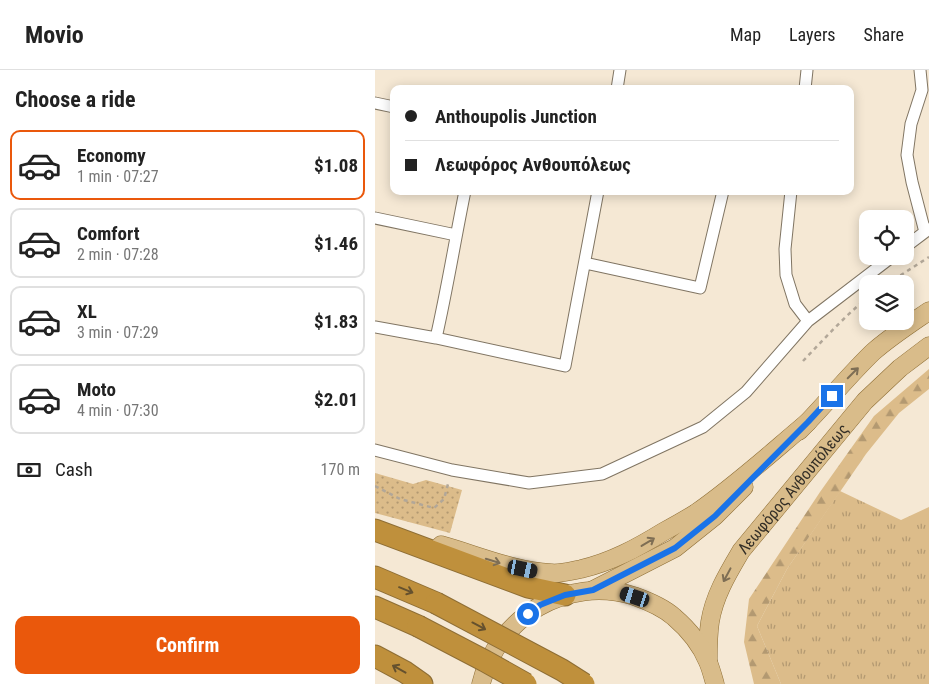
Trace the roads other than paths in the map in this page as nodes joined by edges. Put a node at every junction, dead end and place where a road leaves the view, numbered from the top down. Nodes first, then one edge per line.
1 (620, 70) edge
2 (807, 70) edge
3 (920, 70) edge
4 (618, 85) edge
5 (805, 85) edge
6 (926, 89) edge
7 (375, 103) edge
8 (390, 106) edge
9 (464, 195) edge
10 (597, 195) edge
11 (722, 195) edge
12 (791, 195) edge
13 (375, 218) edge
14 (927, 231) edge
15 (456, 234) junction
16 (914, 240) edge
17 (585, 264) junction
18 (881, 265) edge
19 (929, 311) edge
20 (808, 321) junction
21 (375, 327) edge
22 (436, 338) junction
23 (929, 346) edge
24 (808, 422) junction
25 (375, 450) edge
26 (377, 531) edge
27 (375, 577) edge
28 (593, 590) junction
29 (565, 595) junction
30 (375, 607) edge
31 (375, 656) edge
32 (708, 661) junction
33 (422, 684) edge
34 (481, 684) edge
35 (526, 684) edge
36 (584, 684) edge
37 (715, 684) edge

1 - 4 street
2 - 5 street
3 - 6 street
6 - 14 street
7 - 8 street
9 - 15 street
10 - 17 street
11 - 17 street
12 - 20 street
13 - 15 street
14 - 16 street
15 - 22 street
17 - 22 street
18 - 20 street
24 -> 19 main road, Λεωφόρος Ανθουπόλεως
20 - 25 street
21 - 22 street
23 -> 32 main road, Λεωφόρος Ανθουπόλεως
26 -> 24 main road
24 - 28 main road, Λεωφόρος Ανθουπόλεως
26 - 29 highway
27 -> 36 highway, bridge
28 - 29 main road
28 - 32 main road
29 - 34 main road
30 - 35 highway, bridge
33 -> 31 highway
32 - 37 main road

